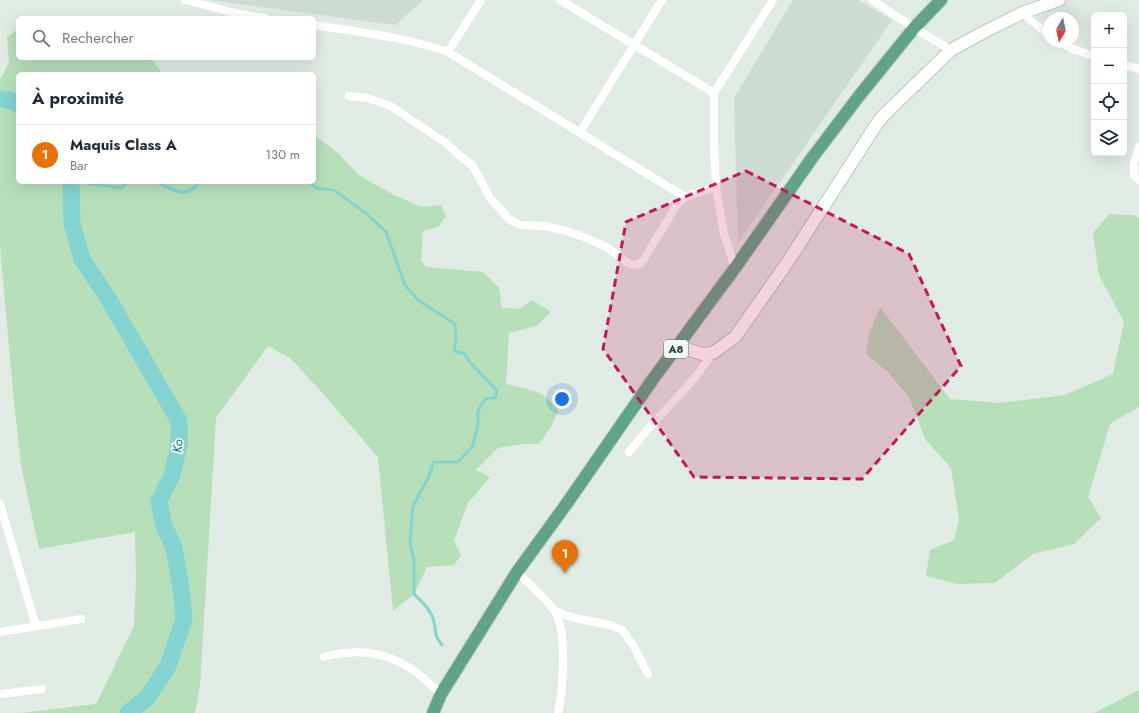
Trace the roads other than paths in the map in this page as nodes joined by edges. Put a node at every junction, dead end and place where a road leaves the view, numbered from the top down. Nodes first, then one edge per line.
1 (185, 0) edge
2 (481, 0) edge
3 (560, 0) edge
4 (662, 0) edge
5 (773, 0) edge
6 (872, 0) edge
7 (940, 0) edge
8 (1059, 0) edge
9 (1022, 13) junction
10 (252, 16) edge
11 (316, 25) edge
12 (914, 28) junction
13 (1043, 30) edge
14 (634, 45) junction
15 (1070, 48) edge
16 (951, 50) junction
17 (448, 52) junction
18 (1091, 55) edge
19 (1127, 66) edge
20 (1139, 69) edge
21 (714, 93) junction
22 (349, 96) dead end
23 (580, 132) junction
24 (1139, 147) edge
25 (1139, 180) edge
26 (716, 187) junction
27 (685, 196) junction
28 (735, 268) junction
29 (678, 346) junction
30 (713, 353) junction
31 (629, 452) dead end
32 (0, 504) edge
33 (517, 572) junction
34 (554, 610) junction
35 (81, 619) dead end
36 (36, 626) junction
37 (0, 632) edge
38 (324, 657) dead end
39 (648, 674) dead end
40 (42, 689) dead end
41 (0, 694) edge
42 (442, 694) junction
43 (432, 713) edge
44 (558, 713) edge

1 - 10 street
2 - 17 street
3 - 14 street
4 - 14 street
5 - 21 street
6 - 12 street
7 - 12 main road, A8
8 - 9 street
9 - 13 street
9 - 16 street
11 - 17 street
12 - 16 street
12 - 28 main road, A8
14 - 21 street
14 - 23 street
15 - 18 street
16 - 30 street
17 - 23 street
19 - 20 street
21 - 26 street
22 - 27 street
23 - 27 street
24 - 25 street
26 - 27 street
26 - 28 street
28 - 29 main road, A8
29 - 30 street
29 - 33 main road, A8
30 - 31 street
32 - 36 street
33 - 34 street
33 - 42 main road, A8
34 - 39 street
34 - 44 street
35 - 36 street
36 - 37 street
38 - 42 street
40 - 41 street
42 - 43 main road, A8

